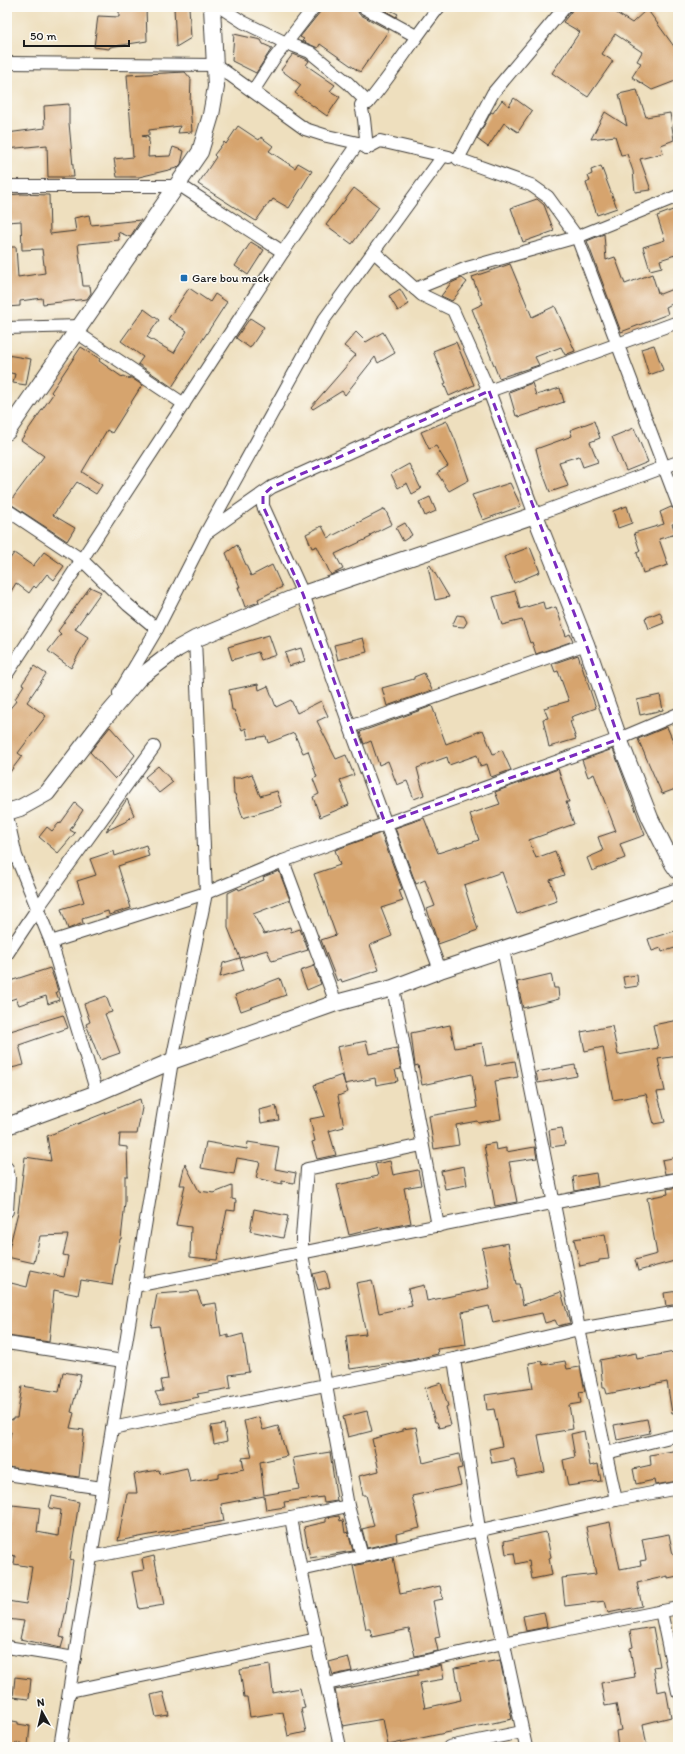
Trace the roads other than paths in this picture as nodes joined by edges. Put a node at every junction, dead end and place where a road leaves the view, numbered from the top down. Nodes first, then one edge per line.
1 (212, 7) edge
2 (220, 7) edge
3 (314, 7) edge
4 (363, 7) edge
5 (439, 7) edge
6 (565, 7) edge
7 (416, 36) junction
8 (286, 43) junction
9 (7, 63) edge
10 (216, 65) junction
11 (253, 91) junction
12 (368, 103) junction
13 (363, 145) junction
14 (442, 156) junction
15 (458, 159) junction
16 (177, 185) junction
17 (7, 186) edge
18 (678, 196) edge
19 (577, 236) junction
20 (283, 252) junction
21 (374, 252) junction
22 (415, 289) junction
23 (678, 322) edge
24 (7, 328) edge
25 (78, 329) junction
26 (617, 343) junction
27 (489, 391) junction
28 (184, 404) junction
29 (7, 432) edge
30 (678, 462) edge
31 (664, 467) junction
32 (263, 495) junction
33 (678, 504) edge
34 (7, 510) edge
35 (535, 516) junction
36 (206, 533) junction
37 (82, 560) junction
38 (303, 594) junction
39 (157, 629) junction
40 (195, 639) junction
41 (586, 644) junction
42 (7, 674) edge
43 (678, 714) edge
44 (103, 720) junction
45 (350, 727) junction
46 (618, 739) junction
47 (154, 747) dead end
48 (7, 812) edge
49 (7, 816) edge
50 (385, 823) junction
51 (283, 861) junction
52 (678, 871) edge
53 (678, 891) edge
54 (206, 893) junction
55 (37, 909) junction
56 (50, 942) junction
57 (503, 949) junction
58 (7, 954) edge
59 (440, 970) junction
60 (393, 988) junction
61 (336, 1003) junction
62 (172, 1061) junction
63 (97, 1093) junction
64 (7, 1126) edge
65 (422, 1145) junction
66 (7, 1168) edge
67 (678, 1179) edge
68 (554, 1201) junction
69 (7, 1211) edge
70 (438, 1226) junction
71 (302, 1254) junction
72 (135, 1286) junction
73 (678, 1312) edge
74 (580, 1329) junction
75 (7, 1343) edge
76 (454, 1359) junction
77 (123, 1361) junction
78 (327, 1385) junction
79 (112, 1428) junction
80 (678, 1435) edge
81 (606, 1453) junction
82 (7, 1474) edge
83 (102, 1488) junction
84 (678, 1488) edge
85 (616, 1500) junction
86 (348, 1506) junction
87 (291, 1518) junction
88 (479, 1529) junction
89 (362, 1556) junction
90 (91, 1557) junction
91 (301, 1570) junction
92 (678, 1608) edge
93 (661, 1611) junction
94 (317, 1639) junction
95 (503, 1643) junction
96 (7, 1647) edge
97 (75, 1658) junction
98 (327, 1684) junction
99 (677, 1687) edge
100 (70, 1691) junction
101 (522, 1732) junction
102 (60, 1747) edge
103 (340, 1747) edge
104 (449, 1747) edge
105 (526, 1747) edge

1 - 10 street
2 - 8 street
3 - 8 street
4 - 7 street
5 - 7 street
6 - 15 street
7 - 12 street
8 - 11 street
8 - 12 street
9 - 10 street
10 - 11 street
10 - 16 street
11 - 13 street
12 - 13 street
13 - 14 street
13 - 20 street
14 - 15 street
14 - 21 street
15 - 19 street
16 - 17 street
16 - 20 street
16 - 25 street
18 - 19 street
19 - 22 street
19 - 26 street
20 - 28 street
21 - 22 street
21 - 36 street
22 - 27 street
23 - 26 street
24 - 25 street
25 - 28 street
25 - 29 street
26 - 27 street
26 - 31 street
27 - 32 street
27 - 35 street
28 - 37 street
30 - 31 street
31 - 33 street
31 - 35 street
32 - 36 street
32 - 38 street
34 - 37 street
35 - 38 street
35 - 41 street
36 - 39 street
37 - 39 street
37 - 42 street
38 - 40 street
38 - 45 street
39 - 44 street
40 - 44 street
40 - 54 street
41 - 45 street
41 - 46 street
43 - 46 street
44 - 48 street
45 - 50 street
46 - 50 street
46 - 52 street
47 - 55 street
49 - 55 street
50 - 51 street
50 - 59 street
51 - 54 street
51 - 61 street
53 - 57 street
54 - 56 street
54 - 62 street
55 - 56 street
55 - 58 street
56 - 63 street
57 - 59 street
57 - 68 street
59 - 60 street
60 - 61 street
60 - 65 street
61 - 62 street
62 - 63 street
62 - 72 street
63 - 64 street
65 - 70 street
65 - 71 street
66 - 69 street
67 - 68 street
68 - 70 street
68 - 74 street
70 - 71 street
71 - 72 street
71 - 78 street
72 - 77 street
73 - 74 street
74 - 76 street
74 - 81 street
75 - 77 street
76 - 78 street
76 - 88 street
77 - 79 street
78 - 79 street
78 - 86 street
79 - 83 street
80 - 81 street
81 - 85 street
82 - 83 street
83 - 90 street
84 - 85 street
85 - 88 street
86 - 87 street
86 - 89 street
87 - 90 street
87 - 91 street
88 - 89 street
88 - 95 street
89 - 91 street
90 - 97 street
91 - 94 street
92 - 93 street
93 - 95 street
93 - 99 street
94 - 98 street
94 - 100 street
95 - 98 street
95 - 101 street
96 - 97 street
97 - 100 street
98 - 103 street
100 - 102 street
101 - 104 street
101 - 105 street

